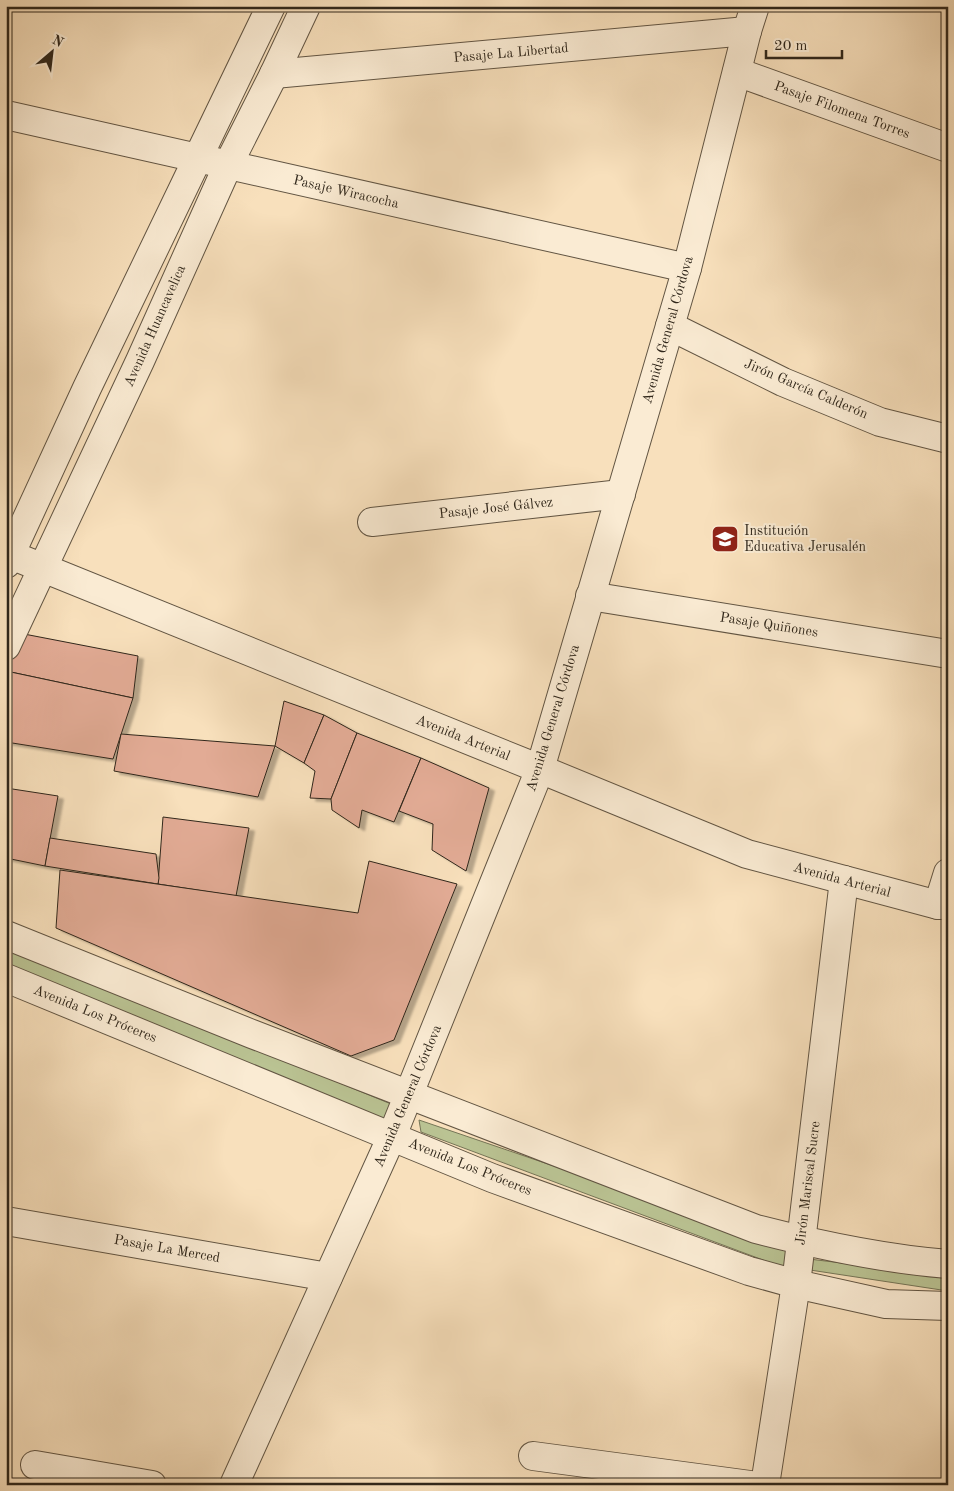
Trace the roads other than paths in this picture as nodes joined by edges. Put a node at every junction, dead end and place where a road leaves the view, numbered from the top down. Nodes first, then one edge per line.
1 (271, 6) edge
2 (306, 6) edge
3 (751, 18) edge
4 (737, 72) junction
5 (274, 74) junction
6 (6, 115) edge
7 (948, 148) edge
8 (198, 158) junction
9 (228, 165) junction
10 (687, 268) junction
11 (670, 326) junction
12 (948, 439) edge
13 (620, 494) junction
14 (372, 522) dead end
15 (8, 557) edge
16 (43, 567) junction
17 (590, 596) junction
18 (6, 646) edge
19 (948, 654) edge
20 (540, 769) junction
21 (948, 873) edge
22 (844, 880) junction
23 (943, 904) edge
24 (6, 936) edge
25 (6, 978) edge
26 (409, 1096) junction
27 (392, 1136) junction
28 (6, 1221) edge
29 (801, 1241) junction
30 (948, 1264) edge
31 (328, 1277) junction
32 (796, 1284) junction
33 (948, 1306) edge
34 (533, 1456) dead end
35 (35, 1465) dead end
36 (152, 1485) edge
37 (234, 1485) edge
38 (750, 1485) edge
39 (765, 1485) edge

1 - 8 street
2 - 5 street, Avenida Huancavelica
3 - 4 street, Avenida General Córdova
3 - 5 street, Pasaje La Libertad
4 - 7 street, Pasaje Filomena Torres
4 - 10 street, Avenida General Córdova
5 - 9 street, Avenida Huancavelica
6 - 8 street, Pasaje Wiracocha
8 - 9 street, Pasaje Wiracocha
8 - 15 street
9 - 10 street, Pasaje Wiracocha
9 - 16 street, Avenida Huancavelica
10 - 11 street, Avenida General Córdova
11 - 12 street, Jirón García Calderón
11 - 13 street, Avenida General Córdova
13 - 14 street, Pasaje José Gálvez
13 - 17 street, Avenida General Córdova
15 - 16 street, Avenida Arterial
16 - 18 street, Avenida Huancavelica
16 - 20 street, Avenida Arterial
17 - 19 street, Pasaje Quiñones
17 - 20 street, Avenida General Córdova
20 - 22 street, Avenida Arterial
20 - 26 street, Avenida General Córdova
21 - 23 street
22 - 23 street, Avenida Arterial
22 - 29 street, Jirón Mariscal Sucre
24 - 26 street
25 - 27 street, Avenida Los Próceres
26 - 27 street, Avenida General Córdova
26 - 29 street
27 - 31 street, Avenida General Córdova
27 - 32 street, Avenida Los Próceres
28 - 31 street, Pasaje La Merced
29 - 30 street
29 - 32 street, Jirón Mariscal Sucre
31 - 37 street, Avenida General Córdova
32 - 33 street, Avenida Los Próceres
32 - 39 street, Jirón Mariscal Sucre
34 - 38 street
35 - 36 street

